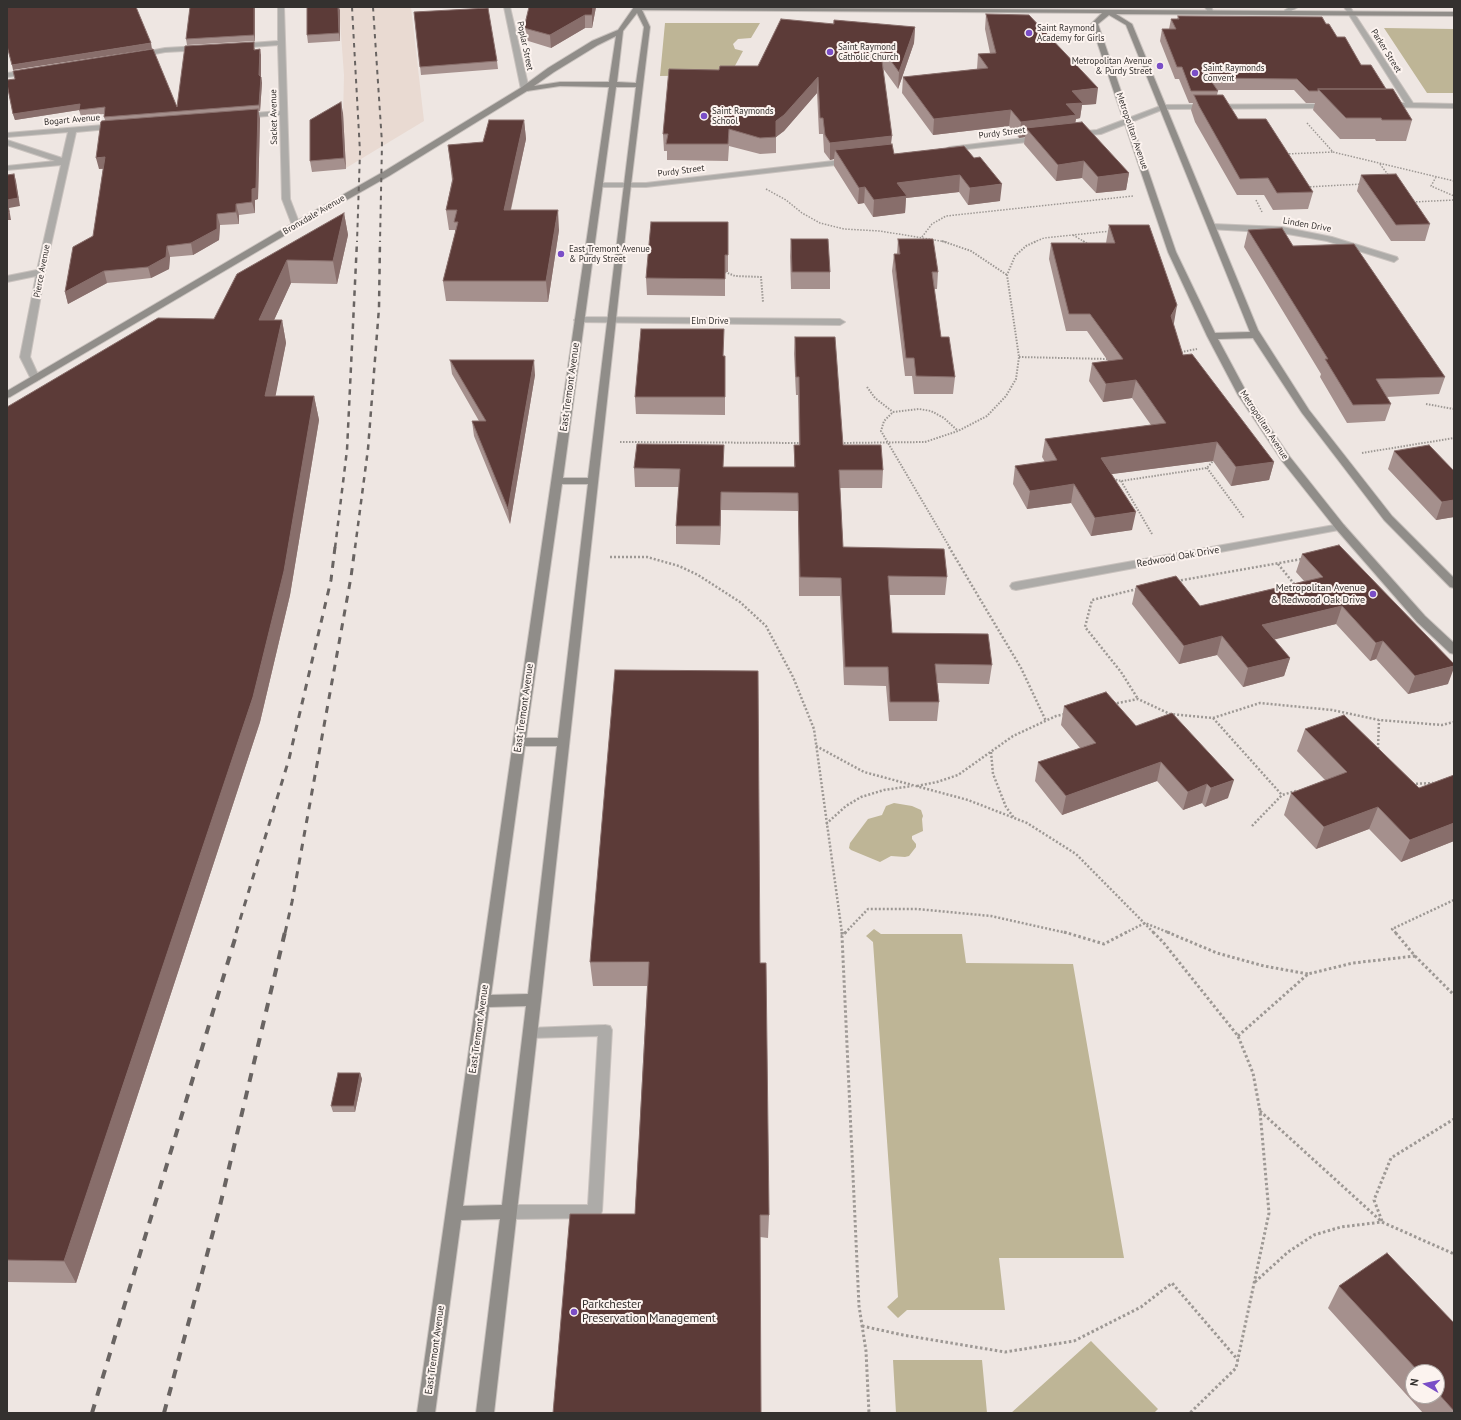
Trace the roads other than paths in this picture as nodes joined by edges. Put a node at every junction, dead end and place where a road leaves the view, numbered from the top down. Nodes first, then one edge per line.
1 (281, 7) edge
2 (507, 7) edge
3 (1295, 7) edge
4 (637, 8) edge
5 (715, 8) edge
6 (1022, 9) edge
7 (1210, 10) edge
8 (1350, 10) edge
9 (1108, 12) junction
10 (1284, 13) junction
11 (1454, 14) edge
12 (620, 31) junction
13 (283, 43) junction
14 (227, 47) edge
15 (211, 48) edge
16 (128, 56) edge
17 (37, 70) edge
18 (7, 75) edge
19 (613, 84) junction
20 (640, 85) junction
21 (525, 89) junction
22 (1410, 105) junction
23 (1338, 106) edge
24 (1378, 106) edge
25 (1454, 106) edge
26 (1163, 107) junction
27 (283, 113) junction
28 (236, 117) edge
29 (1128, 120) junction
30 (127, 125) edge
31 (73, 130) junction
32 (7, 135) edge
33 (1067, 135) edge
34 (1052, 137) edge
35 (7, 142) edge
36 (942, 150) edge
37 (860, 160) edge
38 (65, 162) junction
39 (7, 168) edge
40 (599, 185) junction
41 (627, 186) junction
42 (296, 225) junction
43 (1212, 227) junction
44 (1394, 259) dead end
45 (41, 272) junction
46 (7, 279) edge
47 (579, 320) junction
48 (612, 320) junction
49 (840, 322) dead end
50 (1256, 335) junction
51 (1212, 336) junction
52 (35, 379) junction
53 (7, 396) edge
54 (558, 481) junction
55 (593, 481) junction
56 (1340, 528) junction
57 (1454, 584) edge
58 (1016, 586) dead end
59 (1454, 650) edge
60 (519, 742) junction
61 (562, 742) junction
62 (534, 1000) junction
63 (483, 1001) junction
64 (530, 1033) junction
65 (508, 1212) junction
66 (454, 1213) junction
67 (426, 1413) edge
68 (485, 1413) edge

1 - 13 street, Sacket Avenue
2 - 21 street, Poplar Street
3 - 10 street
4 - 5 main road
4 - 12 main road, East Tremont Avenue
4 - 20 main road
5 - 6 main road
6 - 9 main road
7 - 9 main road
7 - 10 main road
8 - 10 main road
8 - 11 main road
8 - 22 street, Parker Street
9 - 26 main road
9 - 29 main road, Metropolitan Avenue
12 - 19 main road, East Tremont Avenue
12 - 21 main road, Bronxdale Avenue
13 - 14 street
13 - 27 street, Sacket Avenue
15 - 16 street
17 - 18 street
19 - 20 main road
19 - 21 main road
19 - 40 main road, East Tremont Avenue
20 - 41 main road
21 - 42 main road, Bronxdale Avenue
22 - 24 street
22 - 25 street
23 - 26 street
26 - 29 street
26 - 43 main road
27 - 28 street
27 - 42 street, Sacket Avenue
29 - 33 street
29 - 51 main road, Metropolitan Avenue
30 - 31 street, Bogart Avenue
31 - 32 street, Bogart Avenue
31 - 38 street, Pierce Avenue
34 - 36 street, Purdy Street
35 - 38 street
37 - 41 street, Purdy Street
38 - 39 street
38 - 45 street, Pierce Avenue
40 - 41 street, Purdy Street
40 - 47 main road, East Tremont Avenue
41 - 48 main road
42 - 52 main road, Bronxdale Avenue
43 - 44 street, Linden Drive
43 - 50 main road
45 - 46 street
45 - 52 street, Pierce Avenue
47 - 48 street, Elm Drive
47 - 54 main road, East Tremont Avenue
48 - 49 street, Elm Drive
48 - 55 main road
50 - 51 main road
50 - 57 main road
51 - 56 main road, Metropolitan Avenue
52 - 53 main road, Bronxdale Avenue
54 - 55 main road
54 - 60 main road, East Tremont Avenue
55 - 61 main road
56 - 58 street, Redwood Oak Drive
56 - 59 main road, Metropolitan Avenue
60 - 61 main road
60 - 63 main road, East Tremont Avenue
61 - 62 main road
62 - 63 main road
62 - 64 main road
63 - 66 main road, East Tremont Avenue
64 - 65 main road
64 - 65 lane
65 - 66 main road
65 - 68 main road
66 - 67 main road, East Tremont Avenue

